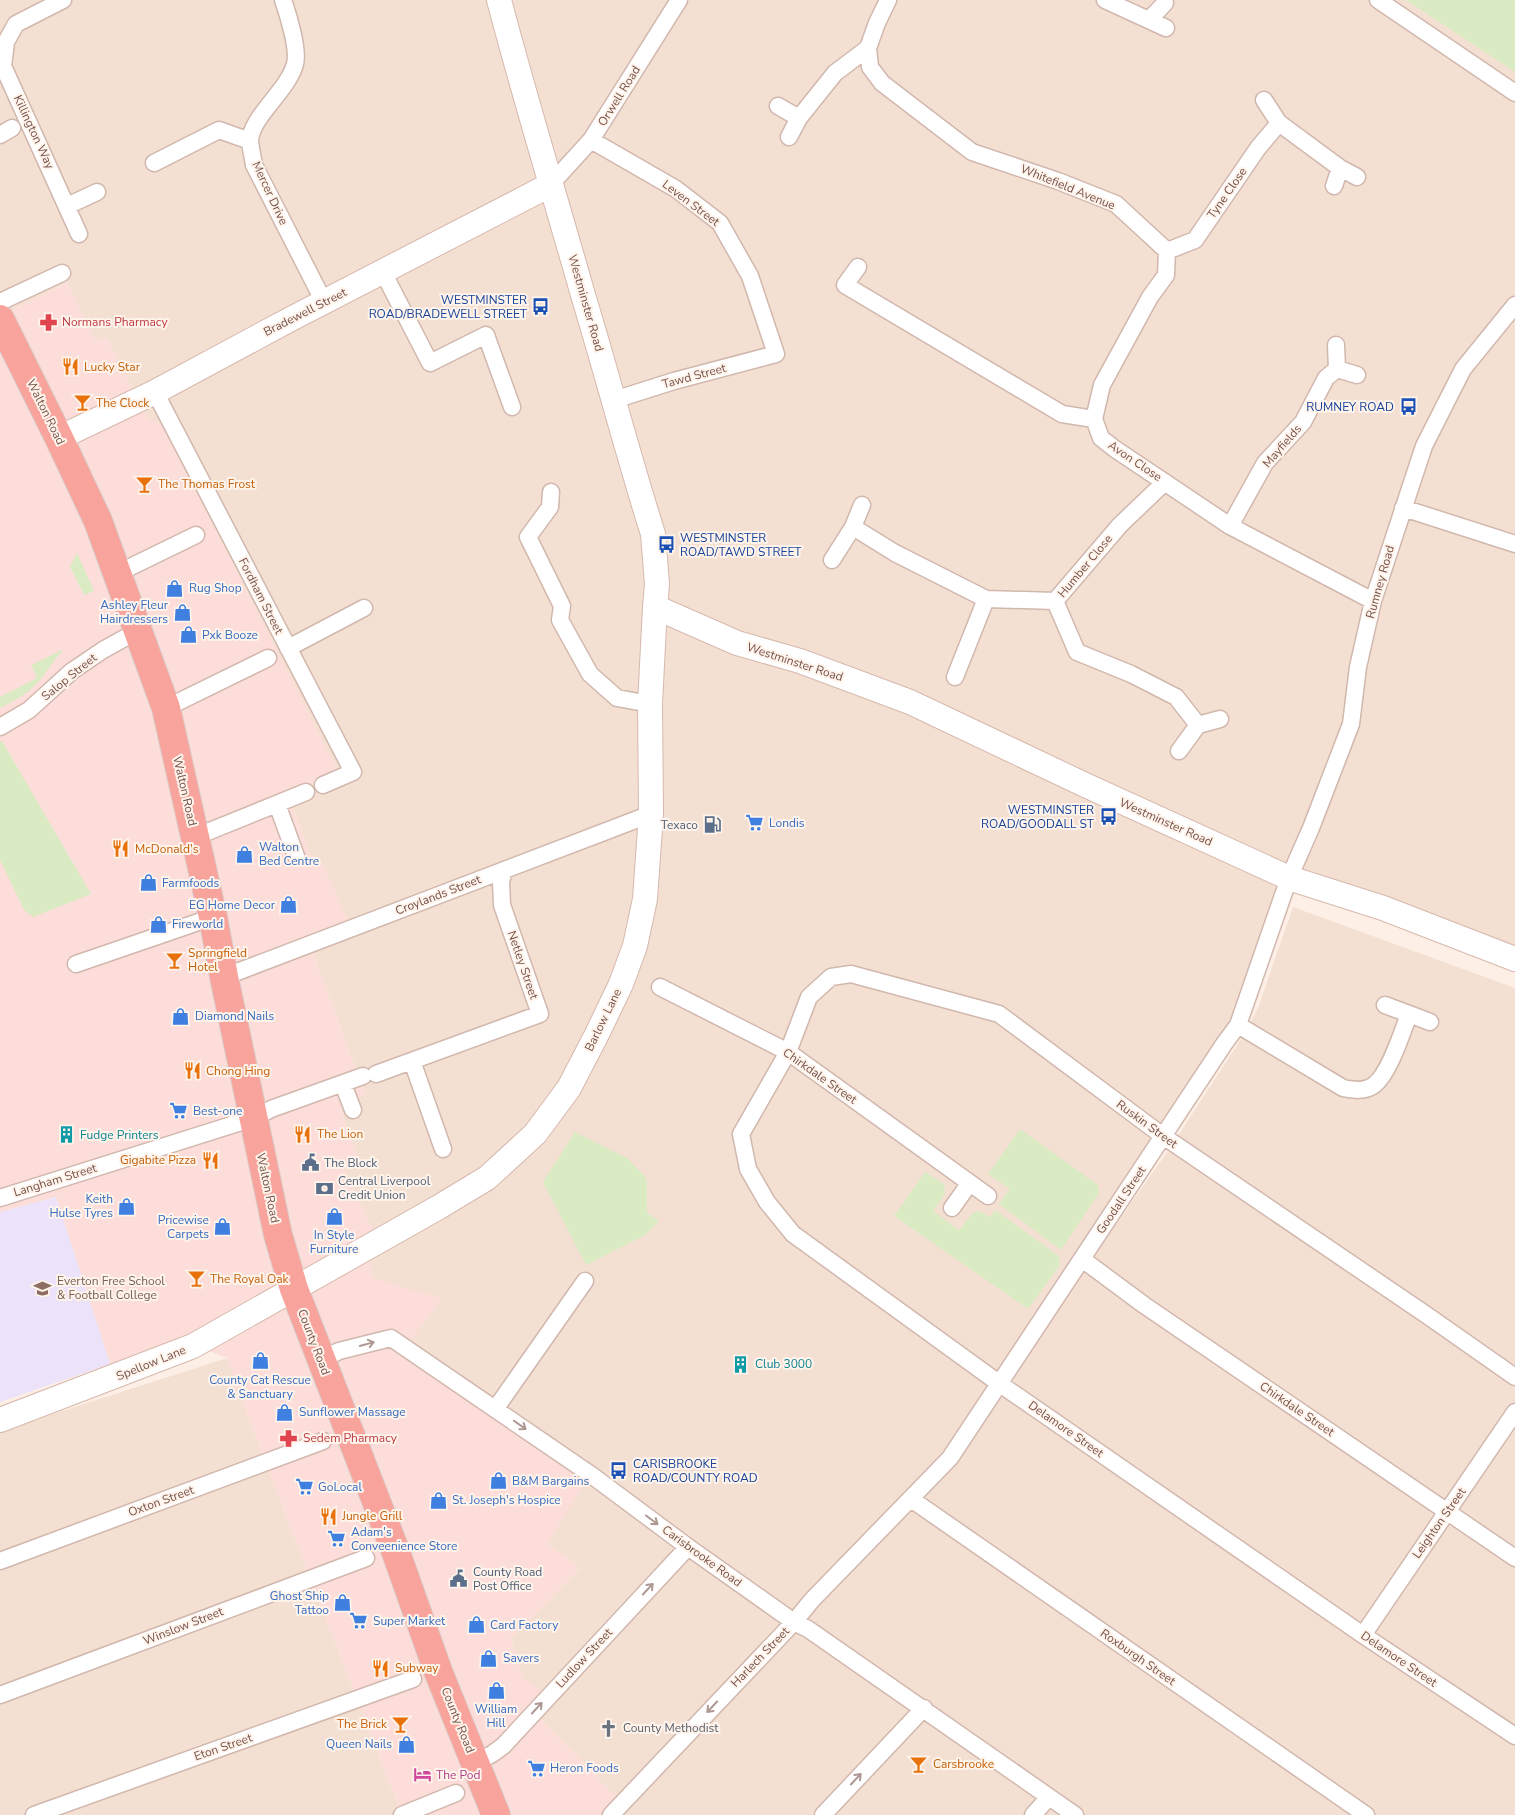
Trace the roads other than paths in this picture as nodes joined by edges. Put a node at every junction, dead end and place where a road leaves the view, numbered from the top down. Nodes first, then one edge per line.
1 (63, 0) edge
2 (499, 0) edge
3 (679, 0) edge
4 (888, 0) edge
5 (1105, 0) edge
6 (1378, 0) edge
7 (289, 2) edge
8 (1164, 3) dead end
9 (1149, 20) junction
10 (1166, 28) dead end
11 (868, 48) junction
12 (1515, 93) edge
13 (1264, 100) dead end
14 (778, 106) dead end
15 (799, 118) junction
16 (1279, 123) junction
17 (789, 137) dead end
18 (591, 140) junction
19 (250, 141) junction
20 (154, 163) dead end
21 (1340, 168) junction
22 (1357, 178) dead end
23 (550, 185) junction
24 (1334, 186) dead end
25 (97, 192) dead end
26 (68, 206) junction
27 (79, 234) dead end
28 (1167, 251) junction
29 (858, 267) dead end
30 (383, 272) junction
31 (62, 273) dead end
32 (0, 302) edge
33 (324, 302) junction
34 (1515, 305) edge
35 (0, 319) edge
36 (1336, 344) dead end
37 (776, 354) joint
38 (1338, 369) junction
39 (1357, 375) dead end
40 (155, 392) junction
41 (614, 400) junction
42 (512, 407) dead end
43 (1094, 419) junction
44 (59, 438) junction
45 (1165, 482) junction
46 (551, 492) dead end
47 (862, 505) dead end
48 (1403, 508) junction
49 (1230, 526) junction
50 (852, 527) junction
51 (196, 535) dead end
52 (1515, 544) edge
53 (832, 560) dead end
54 (118, 573) junction
55 (986, 598) junction
56 (1373, 601) junction
57 (1055, 602) junction
58 (655, 607) junction
59 (364, 608) dead end
60 (138, 630) junction
61 (288, 648) junction
62 (268, 658) dead end
63 (956, 677) dead end
64 (650, 704) junction
65 (166, 708) junction
66 (1220, 719) dead end
67 (1198, 725) junction
68 (0, 727) edge
69 (1180, 751) dead end
70 (323, 785) dead end
71 (306, 792) dead end
72 (277, 804) junction
73 (651, 814) junction
74 (195, 837) junction
75 (296, 856) dead end
76 (504, 870) junction
77 (1289, 878) junction
78 (213, 917) junction
79 (1515, 959) edge
80 (76, 964) dead end
81 (224, 977) junction
82 (660, 987) dead end
83 (1385, 1005) dead end
84 (1409, 1014) junction
85 (1430, 1022) dead end
86 (1238, 1025) junction
87 (788, 1052) junction
88 (412, 1061) junction
89 (344, 1084) junction
90 (353, 1110) dead end
91 (254, 1118) junction
92 (1163, 1136) junction
93 (443, 1149) dead end
94 (969, 1184) junction
95 (988, 1196) dead end
96 (0, 1198) edge
97 (952, 1208) dead end
98 (1082, 1259) junction
99 (585, 1282) dead end
100 (294, 1289) junction
101 (321, 1360) junction
102 (1515, 1377) edge
103 (1000, 1384) junction
104 (496, 1408) junction
105 (1515, 1412) edge
106 (0, 1420) edge
107 (323, 1441) dead end
108 (911, 1499) junction
109 (1448, 1511) junction
110 (688, 1547) junction
111 (366, 1558) dead end
112 (1515, 1558) edge
113 (0, 1561) edge
114 (794, 1622) junction
115 (1363, 1635) junction
116 (413, 1680) dead end
117 (0, 1695) edge
118 (924, 1708) junction
119 (1515, 1736) edge
120 (475, 1763) junction
121 (456, 1792) dead end
122 (1050, 1797) junction
123 (34, 1815) edge
124 (402, 1815) edge
125 (496, 1815) edge
126 (610, 1815) edge
127 (822, 1815) edge
128 (1033, 1815) edge
129 (1075, 1815) edge
130 (1366, 1815) edge

1 - 26 street, Killington Way
2 - 23 street, Westminster Road
3 - 18 street, Orwell Road
4 - 11 street
5 - 9 street
6 - 12 street
7 - 19 street
8 - 9 street
9 - 10 street
11 - 15 street
11 - 28 street, Whitefield Avenue
13 - 16 street
14 - 15 street
15 - 17 street
16 - 21 street
16 - 28 street, Tyne Close
18 - 23 street, Orwell Road
18 - 37 street, Leven Street
19 - 20 street
19 - 33 street, Mercer Drive
21 - 22 street
21 - 24 street
23 - 30 street, Bradewell Street
23 - 41 street, Westminster Road
25 - 26 street
26 - 27 street, Killington Way
28 - 43 street
29 - 43 street
30 - 33 street, Bradewell Street
30 - 42 street
31 - 32 street
33 - 40 street, Bradewell Street
34 - 48 street, Rumney Road
35 - 44 highway, Walton Road
36 - 38 street
37 - 41 street, Tawd Street
38 - 39 street
38 - 49 street, Mayfields
40 - 44 street, Bradewell Street
40 - 61 street, Fordham Street
41 - 58 street, Westminster Road
43 - 45 street, Avon Close
44 - 54 highway, Walton Road
45 - 49 street, Avon Close
45 - 57 street, Humber Close
46 - 64 street
47 - 50 street
48 - 52 street
48 - 56 street, Rumney Road
49 - 56 street, Avon Close
50 - 53 street
50 - 55 street, Humber Close
51 - 54 street
54 - 60 highway, Walton Road
55 - 57 street, Humber Close
55 - 63 street
56 - 77 street, Rumney Road
57 - 67 street
58 - 64 street, Barlow Lane
58 - 77 street, Westminster Road
59 - 61 street
60 - 65 highway, Walton Road
60 - 68 street, Salop Street
61 - 70 street, Fordham Street
62 - 65 street
64 - 73 street, Barlow Lane
65 - 74 highway, Walton Road
66 - 67 street
67 - 69 street
71 - 72 street
72 - 74 street
72 - 75 street
73 - 76 street, Croylands Street
73 - 100 street, Barlow Lane
74 - 78 highway, Walton Road
76 - 81 street, Croylands Street
76 - 88 street, Netley Street
77 - 79 street, Westminster Road
77 - 86 street, Goodall Street
78 - 80 street
78 - 81 highway, Walton Road
81 - 91 highway, Walton Road
82 - 87 street, Chirkdale Street
83 - 84 street
84 - 85 street
84 - 86 street
86 - 92 street, Goodall Street
87 - 92 street, Ruskin Street
87 - 94 street, Chirkdale Street
87 - 103 street, Delamore Street
88 - 89 street, Netley Street
88 - 93 street
89 - 90 street
89 - 91 street, Langham Street
91 - 96 street, Langham Street
91 - 100 highway, Walton Road
92 - 98 street, Goodall Street
92 - 102 street, Ruskin Street
94 - 95 street, Chirkdale Street
94 - 97 street
98 - 103 street, Goodall Street
98 - 109 street, Chirkdale Street
99 - 104 street
100 - 101 highway, County Road
100 - 106 street, Spellow Lane
101 -> 104 street, Carisbrooke Road
101 - 120 highway, County Road
103 - 108 street, Goodall Street
103 - 115 street, Delamore Street
104 -> 110 street, Carisbrooke Road
105 - 109 street, Leighton Street
107 - 113 street, Oxton Street
108 - 114 street, Harlech Street
108 - 130 street, Roxburgh Street
109 - 112 street, Chirkdale Street
109 - 115 street, Leighton Street
110 - 114 street, Carisbrooke Road
120 -> 110 street, Ludlow Street
111 - 117 street, Winslow Street
114 - 118 street, Carisbrooke Road
114 -> 126 street, Harlech Street
115 - 119 street, Delamore Street
116 - 123 street, Eton Street
118 - 122 street, Carisbrooke Road
127 -> 118 street
120 - 125 highway, County Road
121 - 124 street
122 - 128 street
122 - 129 street, Carisbrooke Road

